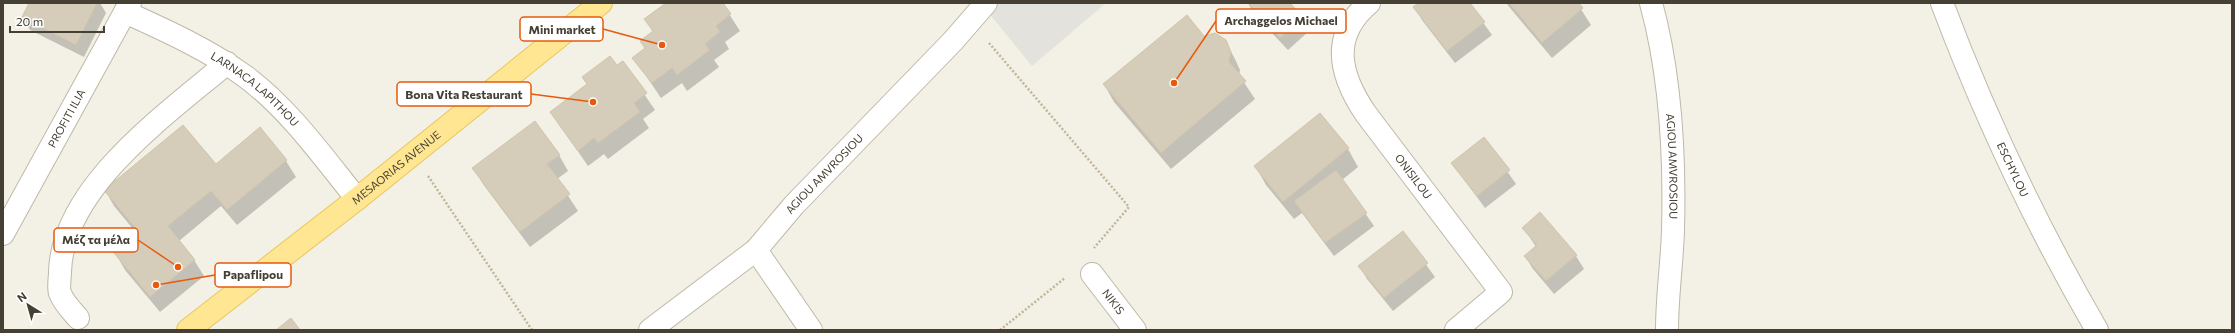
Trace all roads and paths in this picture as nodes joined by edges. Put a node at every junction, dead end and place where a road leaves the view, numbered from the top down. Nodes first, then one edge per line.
1 (601, 3) edge
2 (986, 3) edge
3 (1368, 3) edge
4 (1651, 3) edge
5 (1942, 3) edge
6 (128, 7) edge
7 (970, 21) junction
8 (227, 63) junction
9 (413, 154) junction
10 (356, 199) junction
11 (3, 234) edge
12 (756, 250) junction
13 (1083, 272) junction
14 (78, 318) dead end
15 (188, 330) edge
16 (532, 330) edge
17 (650, 330) edge
18 (811, 330) edge
19 (1000, 330) edge
20 (1135, 330) edge
21 (1456, 330) edge
22 (1667, 330) edge
23 (2097, 330) edge

1 - 9 main road, MESAORIAS AVENUE
2 - 7 street, AGIOU AMVROSIOU
3 - 21 street, ONISILOU
4 - 22 street, AGIOU AMVROSIOU
5 - 23 street, ESCHYLOU
6 - 8 street, LARNACA LAPITHOU
6 - 11 street, PROFITI ILIA
7 - 12 street, AGIOU AMVROSIOU
7 - 13 path
8 - 10 street, LARNACA LAPITHOU
8 - 14 street
9 - 10 main road, MESAORIAS AVENUE
9 - 16 path
10 - 15 main road, MESAORIAS AVENUE
12 - 17 street, AGIOU AMVROSIOU
12 - 18 street
13 - 19 path
13 - 20 street, NIKIS

